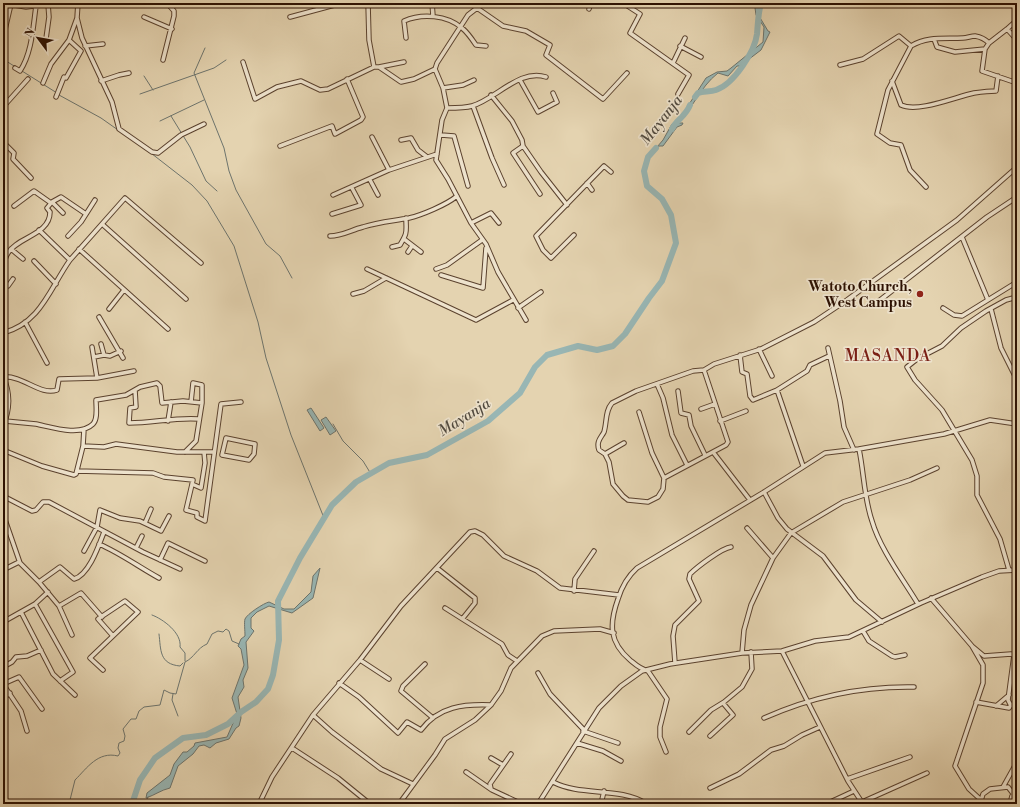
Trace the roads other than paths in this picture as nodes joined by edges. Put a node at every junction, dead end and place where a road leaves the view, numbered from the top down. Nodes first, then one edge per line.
1 (3, 3) edge
2 (57, 3) edge
3 (78, 3) edge
4 (167, 3) edge
5 (342, 3) edge
6 (368, 3) edge
7 (432, 3) edge
8 (479, 3) edge
9 (591, 3) edge
10 (622, 3) edge
11 (11, 4) junction
12 (48, 4) junction
13 (26, 5) edge
14 (36, 6) junction
15 (477, 8) junction
16 (589, 9) dead end
17 (1017, 13) edge
18 (433, 16) junction
19 (1017, 16) edge
20 (144, 17) dead end
21 (290, 17) dead end
22 (76, 18) junction
23 (1017, 20) edge
24 (461, 27) junction
25 (172, 28) junction
26 (1007, 30) junction
27 (3, 38) edge
28 (406, 38) dead end
29 (684, 38) dead end
30 (934, 38) junction
31 (69, 40) junction
32 (1017, 40) edge
33 (989, 43) junction
34 (103, 44) dead end
35 (45, 46) dead end
36 (85, 46) junction
37 (486, 46) dead end
38 (680, 46) junction
39 (911, 46) junction
40 (984, 50) junction
41 (701, 56) dead end
42 (163, 60) dead end
43 (243, 62) dead end
44 (404, 62) dead end
45 (673, 63) junction
46 (840, 65) dead end
47 (374, 67) junction
48 (379, 67) junction
49 (15, 68) dead end
50 (435, 69) junction
51 (129, 73) dead end
52 (627, 73) dead end
53 (998, 76) junction
54 (546, 78) dead end
55 (28, 79) dead end
56 (348, 79) junction
57 (474, 80) dead end
58 (520, 80) junction
59 (101, 81) junction
60 (892, 81) junction
61 (1017, 82) edge
62 (43, 83) dead end
63 (443, 88) junction
64 (553, 93) dead end
65 (678, 94) dead end
66 (57, 95) dead end
67 (491, 95) junction
68 (473, 106) junction
69 (3, 107) edge
70 (447, 108) junction
71 (204, 124) dead end
72 (441, 135) junction
73 (372, 137) dead end
74 (401, 140) dead end
75 (3, 142) edge
76 (280, 146) dead end
77 (523, 146) junction
78 (437, 154) junction
79 (427, 157) junction
80 (1017, 166) edge
81 (389, 170) junction
82 (611, 172) dead end
83 (31, 178) dead end
84 (370, 180) junction
85 (587, 183) junction
86 (504, 185) dead end
87 (468, 186) dead end
88 (926, 187) dead end
89 (352, 188) junction
90 (592, 190) dead end
91 (540, 194) dead end
92 (333, 195) dead end
93 (378, 195) dead end
94 (457, 196) junction
95 (1017, 197) edge
96 (95, 200) dead end
97 (52, 203) junction
98 (567, 205) junction
99 (14, 206) dead end
100 (63, 213) dead end
101 (86, 214) junction
102 (332, 214) dead end
103 (406, 218) junction
104 (471, 223) junction
105 (499, 223) dead end
106 (102, 224) junction
107 (40, 230) junction
108 (574, 235) dead end
109 (68, 236) dead end
110 (330, 236) dead end
111 (962, 237) junction
112 (404, 239) junction
113 (482, 240) junction
114 (486, 244) junction
115 (392, 246) dead end
116 (412, 246) junction
117 (11, 249) junction
118 (79, 249) junction
119 (408, 252) dead end
120 (421, 252) dead end
121 (23, 259) dead end
122 (70, 260) junction
123 (34, 261) dead end
124 (201, 263) dead end
125 (3, 268) edge
126 (367, 269) dead end
127 (436, 269) dead end
128 (442, 275) dead end
129 (386, 278) junction
130 (13, 279) dead end
131 (1017, 282) edge
132 (3, 283) edge
133 (56, 284) junction
134 (124, 290) junction
135 (541, 292) dead end
136 (353, 294) dead end
137 (1017, 297) edge
138 (186, 299) dead end
139 (513, 300) junction
140 (988, 300) junction
141 (875, 304) dead end
142 (110, 308) dead end
143 (518, 308) junction
144 (943, 308) dead end
145 (991, 309) junction
146 (99, 317) dead end
147 (526, 320) dead end
148 (25, 322) junction
149 (168, 329) dead end
150 (3, 333) edge
151 (101, 344) dead end
152 (92, 347) dead end
153 (828, 348) dead end
154 (759, 349) junction
155 (120, 351) junction
156 (104, 355) junction
157 (740, 356) junction
158 (829, 356) junction
159 (94, 357) junction
160 (123, 358) dead end
161 (47, 363) dead end
162 (704, 370) junction
163 (134, 371) dead end
164 (772, 376) dead end
165 (3, 377) edge
166 (97, 378) junction
167 (1017, 380) edge
168 (657, 384) junction
169 (135, 390) junction
170 (777, 390) junction
171 (678, 391) dead end
172 (171, 402) junction
173 (191, 402) junction
174 (241, 402) dead end
175 (202, 403) junction
176 (714, 404) junction
177 (701, 409) dead end
178 (639, 412) dead end
179 (746, 412) dead end
180 (199, 419) junction
181 (5, 421) junction
182 (168, 421) junction
183 (720, 421) junction
184 (1017, 424) edge
185 (3, 427) edge
186 (84, 429) junction
187 (956, 431) junction
188 (624, 443) dead end
189 (83, 446) junction
190 (859, 449) junction
191 (3, 450) edge
192 (854, 450) junction
193 (185, 452) junction
194 (204, 452) junction
195 (213, 452) junction
196 (712, 452) junction
197 (605, 454) junction
198 (705, 455) junction
199 (243, 459) joint
200 (687, 465) junction
201 (803, 466) junction
202 (937, 468) dead end
203 (77, 471) junction
204 (664, 478) junction
205 (192, 484) junction
206 (764, 492) junction
207 (865, 494) junction
208 (3, 496) edge
209 (750, 500) junction
210 (151, 508) dead end
211 (3, 514) edge
212 (169, 516) dead end
213 (145, 523) junction
214 (97, 527) junction
215 (747, 528) dead end
216 (104, 532) junction
217 (791, 533) junction
218 (142, 536) dead end
219 (99, 544) junction
220 (731, 547) dead end
221 (136, 548) junction
222 (84, 551) dead end
223 (594, 551) dead end
224 (773, 558) junction
225 (160, 560) junction
226 (205, 561) dead end
227 (19, 562) junction
228 (436, 568) junction
229 (180, 569) dead end
230 (3, 570) edge
231 (1009, 570) junction
232 (1017, 570) edge
233 (159, 578) dead end
234 (39, 582) junction
235 (574, 591) junction
236 (48, 592) junction
237 (619, 595) junction
238 (931, 598) junction
239 (35, 604) junction
240 (918, 604) junction
241 (59, 606) junction
242 (445, 608) dead end
243 (21, 612) junction
244 (102, 616) junction
245 (463, 618) junction
246 (4, 620) edge
247 (882, 622) junction
248 (614, 632) junction
249 (863, 632) junction
250 (72, 635) dead end
251 (113, 636) junction
252 (972, 646) junction
253 (41, 650) junction
254 (782, 650) junction
255 (751, 652) junction
256 (742, 653) junction
257 (905, 655) dead end
258 (360, 660) junction
259 (517, 661) junction
260 (676, 663) junction
261 (425, 664) dead end
262 (3, 666) edge
263 (103, 670) dead end
264 (642, 671) junction
265 (538, 673) dead end
266 (389, 679) dead end
267 (60, 681) junction
268 (339, 683) junction
269 (914, 686) dead end
270 (10, 693) junction
271 (75, 695) dead end
272 (1009, 695) junction
273 (3, 698) edge
274 (806, 701) junction
275 (976, 702) junction
276 (723, 703) junction
277 (491, 705) junction
278 (1011, 705) junction
279 (996, 706) junction
280 (1017, 706) edge
281 (42, 709) dead end
282 (314, 715) junction
283 (433, 718) junction
284 (764, 718) dead end
285 (820, 727) junction
286 (27, 731) dead end
287 (583, 731) junction
288 (689, 732) dead end
289 (710, 736) dead end
290 (577, 743) junction
291 (618, 743) dead end
292 (292, 748) junction
293 (666, 752) dead end
294 (511, 754) dead end
295 (910, 757) dead end
296 (491, 758) dead end
297 (621, 761) dead end
298 (1017, 762) edge
299 (503, 765) junction
300 (466, 772) dead end
301 (927, 773) dead end
302 (847, 779) junction
303 (553, 782) junction
304 (413, 784) junction
305 (1003, 787) junction
306 (710, 788) dead end
307 (492, 790) junction
308 (604, 791) junction
309 (854, 791) junction
310 (1016, 796) edge
311 (980, 799) junction
312 (863, 803) edge
313 (259, 804) edge
314 (370, 804) edge
315 (399, 804) edge
316 (522, 804) edge
317 (538, 804) edge
318 (601, 804) edge
319 (647, 804) edge
320 (768, 804) edge
321 (772, 804) edge
322 (826, 804) edge
323 (980, 804) edge
324 (1010, 804) edge

1 - 11 street
2 - 12 street
3 - 22 street
4 - 25 street
5 - 21 street
6 - 47 street
7 - 18 street
8 - 15 street
9 - 16 street
10 - 45 street
11 - 13 street
11 - 27 street
12 - 14 street
12 - 35 street
13 - 14 street
14 - 49 street
15 - 24 street
15 - 52 street
17 - 19 street
18 - 24 street
18 - 28 street
20 - 25 street
22 - 31 street
22 - 36 street
23 - 26 street
24 - 37 street
24 - 50 street
25 - 42 street
26 - 32 street
26 - 33 street
29 - 38 street
30 - 33 street
30 - 39 street
30 - 40 street
31 - 62 street
31 - 66 street
33 - 40 street
34 - 36 street
36 - 59 street
38 - 41 street
38 - 45 street
39 - 46 street
39 - 60 street
40 - 53 street
43 - 56 street
44 - 48 street
45 - 65 street
47 - 48 street
47 - 56 street
48 - 50 street
50 - 63 street
51 - 59 street
53 - 60 street
53 - 61 street
54 - 58 street
55 - 69 street
56 - 76 street
57 - 63 street
58 - 64 street
58 - 67 street
59 - 71 street
60 - 88 street
63 - 70 street
67 - 68 street
67 - 77 street
68 - 70 street
68 - 86 street
70 - 72 street
72 - 78 street
72 - 87 street
73 - 81 street
74 - 79 street
75 - 83 street
77 - 91 street
77 - 98 street
78 - 79 street
78 - 94 street
79 - 81 street
80 - 154 street
81 - 84 street
82 - 85 street
84 - 89 street
84 - 93 street
85 - 90 street
85 - 98 street
89 - 92 street
89 - 102 street
94 - 103 street
94 - 104 street
95 - 111 street
96 - 101 street
97 - 99 street
97 - 100 street
97 - 101 street
97 - 107 street
98 - 108 street
101 - 109 street
103 - 110 street
103 - 112 street
104 - 105 street
104 - 113 street
106 - 118 street
106 - 124 street
106 - 138 street
107 - 117 street
107 - 122 street
111 - 140 street
111 - 141 street
112 - 115 street
112 - 116 street
113 - 114 street
113 - 127 street
114 - 128 street
114 - 139 street
116 - 119 street
116 - 120 street
117 - 121 street
117 - 125 street
118 - 122 street
118 - 134 street
122 - 133 street
123 - 133 street
126 - 129 street
129 - 136 street
129 - 139 street
130 - 132 street
131 - 140 street
133 - 148 street
134 - 142 street
134 - 149 street
135 - 143 street
137 - 145 street
139 - 143 street
140 - 144 street
143 - 147 street
145 - 167 street
145 - 187 street
146 - 155 street
148 - 150 street
148 - 161 street
151 - 156 street
152 - 159 street
153 - 158 street
154 - 157 street
154 - 164 street
155 - 156 street
155 - 160 street
156 - 159 street
157 - 162 street
157 - 170 street
158 - 170 street
158 - 192 street
159 - 166 street
162 - 168 street
162 - 176 street
163 - 166 street
165 - 166 street
165 - 181 street
168 - 197 street
168 - 200 street
169 - 172 street
169 - 182 street
169 - 186 street
170 - 201 street
171 - 198 street
172 - 173 street
172 - 182 street
173 - 175 street
173 - 175 street
174 - 195 street
175 - 180 street
176 - 177 street
176 - 183 street
178 - 204 street
179 - 183 street
180 - 182 street
180 - 193 street
181 - 185 street
181 - 186 street
183 - 196 street
184 - 187 street
186 - 189 street
187 - 190 street
187 - 231 street
188 - 197 street
189 - 193 street
189 - 203 street
190 - 192 street
190 - 207 street
191 - 203 street
192 - 201 street
193 - 194 street
194 - 195 street
194 - 205 street
195 - 205 street
196 - 198 street
196 - 209 street
197 - 204 street
198 - 200 street
199 - 199 street
200 - 204 street
201 - 206 street
202 - 207 street
203 - 205 street
206 - 209 street
206 - 217 street
207 - 217 street
207 - 240 street
208 - 214 street
209 - 237 street
210 - 213 street
211 - 227 street
212 - 213 street
213 - 214 street
214 - 216 street
214 - 222 street
215 - 224 street
216 - 219 street
216 - 221 street
217 - 224 street
217 - 247 street
218 - 221 street
219 - 233 street
219 - 234 street
220 - 260 street
221 - 225 street
223 - 235 street
224 - 256 street
225 - 226 street
225 - 229 street
227 - 230 street
227 - 234 street
228 - 235 street
228 - 245 street
228 - 258 street
231 - 232 street
231 - 238 street
234 - 236 street
235 - 237 street
236 - 239 street
236 - 241 street
237 - 248 street
238 - 240 street
238 - 252 street
239 - 243 street
239 - 267 street
240 - 247 street
241 - 244 street
241 - 250 street
242 - 245 street
243 - 246 street
243 - 253 street
244 - 251 street
244 - 251 street
245 - 259 street
247 - 249 street
248 - 259 street
248 - 264 street
249 - 254 street
249 - 257 street
251 - 263 street
252 - 272 street
252 - 275 street
253 - 262 street
253 - 267 street
254 - 255 street
254 - 274 street
255 - 256 street
255 - 276 street
256 - 260 street
258 - 266 street
258 - 268 street
259 - 277 street
260 - 264 street
261 - 283 street
264 - 287 street
264 - 293 street
265 - 287 street
267 - 271 street
268 - 282 street
268 - 283 street
269 - 274 street
270 - 273 street
270 - 281 street
270 - 286 street
272 - 278 street
272 - 279 street
274 - 284 street
274 - 285 street
275 - 279 street
275 - 311 street
276 - 288 street
276 - 289 street
277 - 283 street
277 - 304 street
278 - 279 street
278 - 280 street
282 - 292 street
282 - 304 street
285 - 302 street
285 - 306 street
287 - 290 street
287 - 291 street
290 - 297 street
290 - 303 street
292 - 313 street
292 - 314 street
294 - 299 street
295 - 302 street
296 - 299 street
298 - 305 street
299 - 307 street
300 - 307 street
301 - 312 street
302 - 309 street
303 - 308 street
303 - 317 street
304 - 315 street
305 - 310 street
305 - 311 street
307 - 316 street
308 - 318 street
308 - 319 street
309 - 312 street
309 - 322 street
310 - 324 street
311 - 323 street
320 - 321 street

